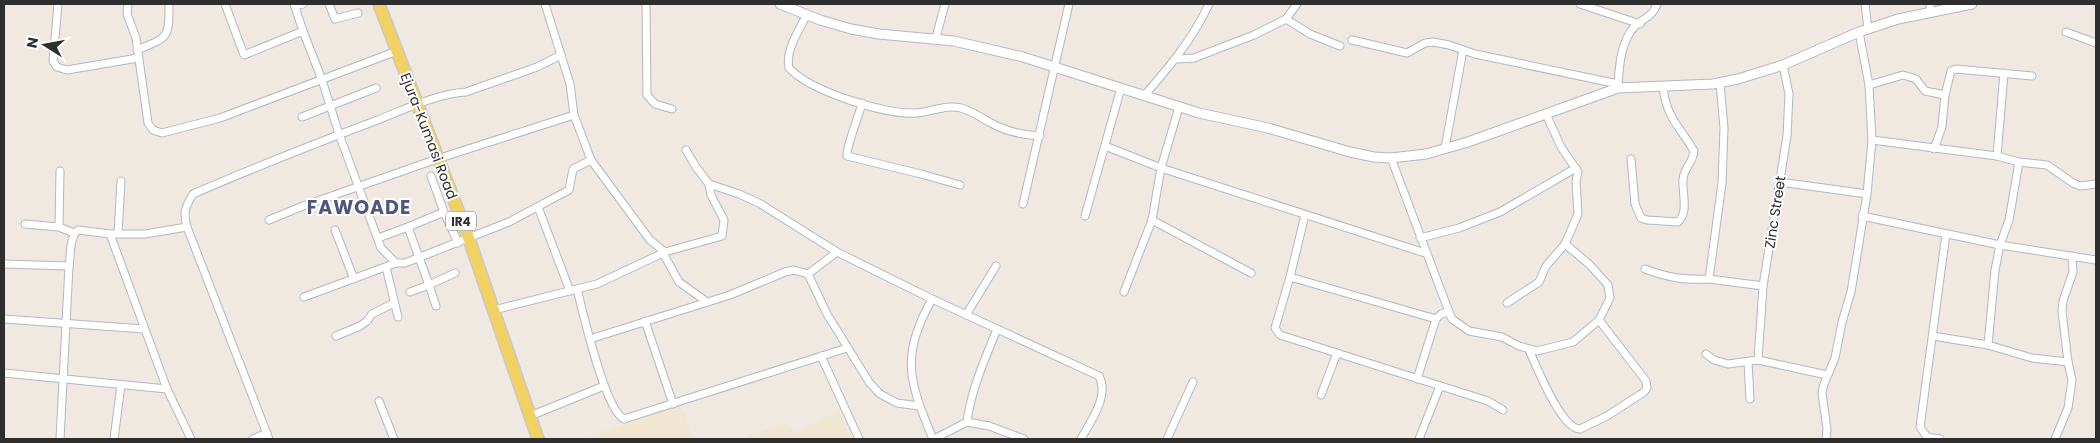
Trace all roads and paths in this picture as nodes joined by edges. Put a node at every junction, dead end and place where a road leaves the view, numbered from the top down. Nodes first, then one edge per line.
1 (58, 4) edge
2 (128, 4) edge
3 (169, 4) edge
4 (225, 4) edge
5 (303, 4) edge
6 (329, 4) edge
7 (379, 4) edge
8 (545, 4) edge
9 (646, 4) edge
10 (780, 4) edge
11 (945, 4) edge
12 (1069, 4) edge
13 (1209, 4) edge
14 (1297, 4) edge
15 (1580, 4) edge
16 (1657, 4) edge
17 (1865, 4) edge
18 (1972, 4) edge
19 (294, 5) edge
20 (1590, 5) edge
21 (1930, 8) edge
22 (358, 13) dead end
23 (807, 14) junction
24 (1286, 19) junction
25 (1640, 24) junction
26 (1868, 29) junction
27 (302, 31) junction
28 (1859, 32) junction
29 (2066, 32) dead end
30 (1352, 40) dead end
31 (935, 41) junction
32 (2096, 43) edge
33 (1340, 46) dead end
34 (137, 50) junction
35 (1463, 50) junction
36 (397, 51) junction
37 (561, 55) junction
38 (138, 58) junction
39 (1176, 59) junction
40 (1783, 65) junction
41 (1054, 67) junction
42 (2004, 73) junction
43 (2032, 76) dead end
44 (322, 80) junction
45 (1720, 83) junction
46 (1869, 85) junction
47 (1618, 86) junction
48 (1663, 87) junction
49 (376, 88) dead end
50 (1121, 88) junction
51 (1945, 94) junction
52 (1144, 96) junction
53 (862, 103) junction
54 (417, 104) junction
55 (329, 107) junction
56 (1179, 107) junction
57 (672, 109) dead end
58 (1546, 114) junction
59 (574, 115) junction
60 (302, 117) dead end
61 (339, 134) junction
62 (1040, 136) junction
63 (1872, 140) junction
64 (1105, 146) junction
65 (1445, 148) junction
66 (1934, 149) junction
67 (686, 150) dead end
68 (1997, 156) junction
69 (1391, 158) junction
70 (437, 159) junction
71 (1632, 159) dead end
72 (591, 160) junction
73 (2019, 162) junction
74 (1161, 168) junction
75 (1576, 168) junction
76 (60, 171) dead end
77 (431, 176) dead end
78 (121, 181) dead end
79 (1780, 182) junction
80 (710, 184) junction
81 (2096, 184) edge
82 (960, 185) dead end
83 (359, 187) junction
84 (1867, 194) junction
85 (1024, 204) dead end
86 (538, 207) junction
87 (444, 212) junction
88 (1305, 215) junction
89 (1085, 216) dead end
90 (1862, 216) junction
91 (268, 220) dead end
92 (1152, 220) junction
93 (25, 224) dead end
94 (59, 227) junction
95 (408, 227) junction
96 (187, 228) junction
97 (335, 230) dead end
98 (74, 233) junction
99 (110, 234) junction
100 (118, 234) junction
101 (1946, 234) junction
102 (378, 238) junction
103 (1420, 238) junction
104 (464, 241) junction
105 (1565, 244) junction
106 (2000, 245) junction
107 (664, 252) junction
108 (837, 252) junction
109 (1425, 253) junction
110 (2072, 256) junction
111 (418, 257) junction
112 (2096, 260) edge
113 (396, 263) junction
114 (4, 264) edge
115 (70, 266) junction
116 (996, 266) dead end
117 (386, 267) junction
118 (1645, 269) dead end
119 (455, 273) dead end
120 (1251, 273) dead end
121 (808, 274) junction
122 (1290, 277) junction
123 (354, 279) junction
124 (1709, 279) junction
125 (429, 285) junction
126 (1763, 286) junction
127 (573, 290) junction
128 (410, 292) dead end
129 (1124, 292) dead end
130 (304, 297) dead end
131 (932, 299) junction
132 (707, 302) junction
133 (394, 303) junction
134 (1507, 303) dead end
135 (436, 306) dead end
136 (494, 310) junction
137 (1448, 312) junction
138 (966, 315) junction
139 (398, 317) dead end
140 (4, 319) edge
141 (1436, 319) junction
142 (1599, 320) junction
143 (645, 321) junction
144 (67, 322) junction
145 (144, 330) junction
146 (997, 330) junction
147 (336, 336) dead end
148 (1933, 336) junction
149 (590, 339) junction
150 (1988, 345) junction
151 (847, 348) junction
152 (1528, 350) junction
153 (1337, 353) junction
154 (1706, 354) dead end
155 (821, 356) junction
156 (1758, 360) junction
157 (1748, 362) junction
158 (2068, 362) junction
159 (4, 372) edge
160 (1827, 375) junction
161 (62, 377) junction
162 (1417, 379) junction
163 (1193, 382) dead end
164 (121, 385) junction
165 (604, 386) junction
166 (1440, 386) junction
167 (167, 389) junction
168 (1322, 395) dead end
169 (1750, 398) dead end
170 (379, 401) dead end
171 (673, 404) junction
172 (919, 406) junction
173 (1503, 410) dead end
174 (530, 416) junction
175 (968, 422) junction
176 (268, 436) edge
177 (60, 439) edge
178 (114, 439) edge
179 (191, 439) edge
180 (253, 439) edge
181 (394, 439) edge
182 (538, 439) edge
183 (859, 439) edge
184 (934, 439) edge
185 (1024, 439) edge
186 (1081, 439) edge
187 (1167, 439) edge
188 (1419, 439) edge
189 (1826, 439) edge
190 (1940, 439) edge
191 (2055, 439) edge

1 - 38 street
2 - 34 street
3 - 34 street
4 - 27 street
5 - 19 street
6 - 22 street
7 - 36 main road, Ejura-Kumasi Road / IR4
8 - 37 street
9 - 57 street
10 - 23 street
11 - 31 street
12 - 41 street
13 - 39 street
14 - 24 street
15 - 20 street
16 - 25 street
17 - 26 street
18 - 21 street
19 - 27 street
20 - 25 street
21 - 26 street
23 - 31 street
23 - 53 street
24 - 33 street
24 - 39 street
25 - 47 street
26 - 28 street
27 - 44 street
28 - 40 street
28 - 46 street
29 - 32 street
30 - 35 street
31 - 41 street
34 - 38 street
35 - 47 street
35 - 65 street
36 - 44 street
36 - 54 main road, Ejura-Kumasi Road / IR4
37 - 54 street
37 - 59 street
38 - 44 street
39 - 52 street
40 - 45 street
40 - 79 street, Zinc Street
41 - 50 street
41 - 62 street
42 - 43 street
42 - 51 street
42 - 68 street
44 - 55 street
45 - 48 street
45 - 124 street
46 - 51 street
46 - 63 street
47 - 48 street
47 - 58 street
48 - 71 street
49 - 55 street
50 - 52 street
50 - 64 street
51 - 66 street
52 - 56 street
53 - 62 street
53 - 82 street
54 - 61 street
54 - 70 main road, Ejura-Kumasi Road / IR4
55 - 60 street
55 - 61 street
56 - 69 street
56 - 74 street
58 - 65 street
58 - 75 street
59 - 70 street
59 - 72 street
61 - 83 street
61 - 96 street
62 - 85 street
63 - 66 street
63 - 84 street
64 - 74 street
64 - 89 street
65 - 69 street
66 - 68 street
67 - 80 street
68 - 73 street
69 - 103 street
70 - 83 street
70 - 104 main road, Ejura-Kumasi Road / IR4
72 - 86 street
72 - 107 street
73 - 81 street
73 - 106 street
74 - 88 street
74 - 92 street
75 - 103 street
75 - 105 street
76 - 94 street
77 - 87 street
78 - 100 street
79 - 84 street
79 - 126 street, Zinc Street
80 - 107 street
80 - 108 street
83 - 91 street
83 - 102 street
84 - 90 street
86 - 104 street
86 - 127 street
87 - 95 street
87 - 104 street
88 - 109 street
88 - 122 street
90 - 101 street
90 - 160 street
92 - 120 street
92 - 129 street
93 - 94 street
94 - 98 street
95 - 102 street
95 - 111 street
96 - 100 street
96 - 176 street
97 - 123 street
98 - 99 street
98 - 115 street
99 - 100 street
99 - 145 street
101 - 106 street
101 - 148 street
102 - 113 street
103 - 109 street
104 - 111 street
104 - 136 main road, Ejura-Kumasi Road / IR4
105 - 134 street
105 - 142 street
106 - 110 street
106 - 150 street
107 - 127 street
107 - 132 street
108 - 121 street
108 - 131 street
109 - 137 street
110 - 112 street
110 - 158 street
111 - 113 street
111 - 125 street
113 - 117 street
114 - 115 street
115 - 144 street
116 - 138 street
117 - 123 street
117 - 133 street
118 - 124 street
119 - 125 street
121 - 132 street
121 - 151 street
122 - 141 street
122 - 153 street
123 - 130 street
124 - 126 street
125 - 128 street
125 - 135 street
126 - 156 street, Zinc Street
127 - 136 street
127 - 149 street
131 - 138 street
131 - 172 street
132 - 143 street
133 - 139 street
133 - 147 street
136 - 174 main road, Ejura-Kumasi Road / IR4
137 - 141 street
137 - 152 street
138 - 146 street
140 - 144 street
141 - 162 street
142 - 152 street
142 - 152 street
143 - 149 street
143 - 171 street
144 - 145 street
144 - 161 street
145 - 167 street
146 - 175 street
146 - 186 street
148 - 150 street
148 - 190 street
149 - 165 street
150 - 158 street
151 - 155 street
151 - 172 street
153 - 162 street
153 - 168 street
154 - 157 street
155 - 171 street
155 - 183 street
156 - 157 street
156 - 160 street
157 - 169 street
158 - 191 street
159 - 161 street
160 - 189 street
161 - 164 street
161 - 177 street
162 - 166 street
163 - 187 street
164 - 167 street
164 - 178 street
165 - 171 street
165 - 174 street
166 - 173 street
166 - 188 street
167 - 179 street
170 - 181 street
172 - 184 street
174 - 182 main road, Ejura-Kumasi Road / IR4
175 - 184 street
175 - 185 street
176 - 180 street

